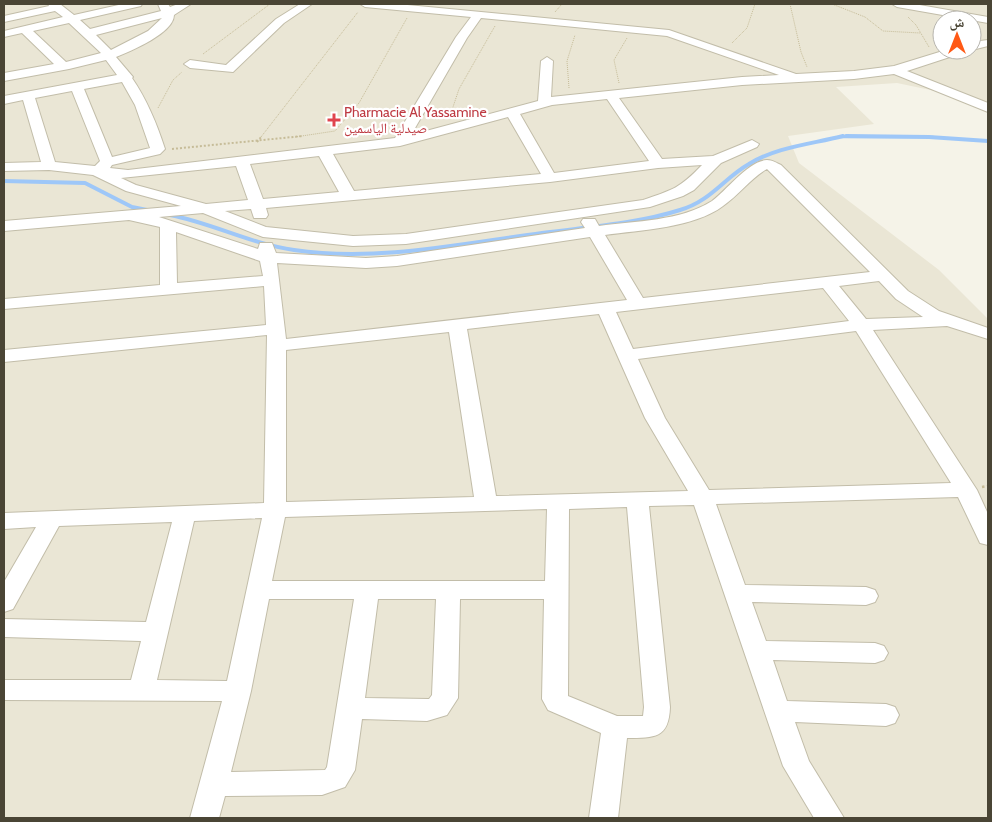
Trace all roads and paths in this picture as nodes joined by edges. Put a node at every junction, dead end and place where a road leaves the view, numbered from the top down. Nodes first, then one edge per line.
1 (73, 4) edge
2 (137, 4) edge
3 (186, 4) edge
4 (307, 4) edge
5 (366, 4) edge
6 (755, 4) edge
7 (790, 4) edge
8 (832, 4) edge
9 (898, 4) edge
10 (969, 4) edge
11 (55, 6) edge
12 (413, 8) junction
13 (165, 9) edge
14 (479, 14) junction
15 (502, 16) junction
16 (904, 16) dead end
17 (71, 18) junction
18 (4, 19) edge
19 (984, 20) edge
20 (582, 23) junction
21 (632, 28) junction
22 (24, 29) junction
23 (88, 32) junction
24 (920, 32) junction
25 (4, 34) edge
26 (932, 51) edge
27 (724, 52) junction
28 (110, 56) junction
29 (4, 60) edge
30 (932, 60) edge
31 (547, 61) dead end
32 (190, 64) dead end
33 (62, 66) junction
34 (895, 70) junction
35 (17, 75) junction
36 (4, 77) edge
37 (127, 77) junction
38 (806, 77) junction
39 (76, 86) junction
40 (616, 94) junction
41 (28, 96) junction
42 (572, 99) junction
43 (4, 100) edge
44 (544, 103) junction
45 (988, 108) edge
46 (512, 112) junction
47 (448, 130) junction
48 (257, 142) junction
49 (400, 142) junction
50 (752, 144) dead end
51 (157, 150) junction
52 (324, 151) junction
53 (242, 160) junction
54 (716, 160) junction
55 (658, 164) junction
56 (49, 166) junction
57 (4, 167) edge
58 (102, 167) junction
59 (550, 178) junction
60 (349, 196) junction
61 (258, 205) junction
62 (204, 208) junction
63 (133, 216) junction
64 (590, 223) junction
65 (168, 224) junction
66 (4, 226) edge
67 (267, 252) junction
68 (882, 276) junction
69 (827, 282) junction
70 (169, 289) junction
71 (4, 304) edge
72 (638, 304) junction
73 (605, 308) junction
74 (947, 321) junction
75 (457, 325) junction
76 (861, 325) junction
77 (988, 334) edge
78 (276, 337) junction
79 (626, 355) junction
80 (4, 356) edge
81 (966, 490) junction
82 (703, 498) junction
83 (637, 500) junction
84 (558, 502) junction
85 (486, 503) junction
86 (275, 510) junction
87 (185, 514) junction
88 (52, 519) junction
89 (4, 521) edge
90 (988, 537) edge
91 (259, 590) junction
92 (367, 590) junction
93 (448, 590) junction
94 (556, 590) junction
95 (736, 593) junction
96 (866, 596) dead end
97 (4, 603) edge
98 (4, 628) edge
99 (155, 632) junction
100 (756, 650) junction
101 (876, 653) dead end
102 (4, 690) edge
103 (155, 691) junction
104 (238, 691) junction
105 (350, 708) junction
106 (778, 710) junction
107 (886, 715) dead end
108 (615, 727) junction
109 (214, 784) junction
110 (205, 818) edge
111 (604, 818) edge
112 (830, 818) edge

1 - 11 street
2 - 17 street
3 - 13 street
4 - 32 street
5 - 12 street
5 - 48 path
6 - 27 path
7 - 38 path
8 - 24 path
9 - 19 street
10 - 19 street
11 - 17 street
11 - 18 street
12 - 14 street
12 - 48 path
13 - 23 street
13 - 28 street
14 - 15 street
14 - 49 street
15 - 20 street
15 - 47 path
16 - 24 path
17 - 22 street
17 - 23 street
20 - 21 street
20 - 42 path
21 - 27 street
21 - 40 path
22 - 25 street
22 - 33 street
23 - 28 street
24 - 26 path
27 - 38 street
28 - 33 street
28 - 37 street
29 - 35 street
30 - 34 street
31 - 44 street
33 - 35 street
34 - 38 street
34 - 45 street
35 - 36 street
37 - 39 street
37 - 51 street
38 - 40 street
39 - 41 street
39 - 58 street
40 - 42 street
40 - 55 street
41 - 43 street
41 - 56 street
42 - 44 street
44 - 46 street
46 - 47 street
46 - 59 street
47 - 49 street
48 - 51 path
49 - 52 street
50 - 54 street
51 - 58 street
52 - 53 street
52 - 60 street
53 - 58 street
53 - 61 street
54 - 55 street
54 - 64 street
55 - 59 street
56 - 57 street
56 - 58 street
58 - 62 street
59 - 60 street
60 - 61 street
61 - 62 street
61 - 67 street
62 - 63 street
62 - 67 street
63 - 65 street
63 - 66 street
64 - 67 street
64 - 67 street
64 - 68 street
64 - 72 street
65 - 67 street
65 - 70 street
67 - 70 street
67 - 78 street
68 - 69 street
68 - 74 street
69 - 72 street
69 - 76 street
70 - 71 street
72 - 73 street
73 - 75 street
73 - 79 street
74 - 76 street
74 - 77 street
75 - 78 street
75 - 85 street
76 - 79 street
76 - 81 street
78 - 80 street
78 - 86 street
79 - 82 street
81 - 82 street
81 - 90 street
82 - 83 street
82 - 95 street
83 - 84 street
83 - 108 street
84 - 85 street
84 - 94 street
85 - 86 street
86 - 87 street
86 - 91 street
87 - 88 street
87 - 99 street
88 - 89 street
88 - 97 street
91 - 92 street
91 - 104 street
92 - 93 street
92 - 105 street
93 - 94 street
93 - 105 street
94 - 108 street
95 - 96 street
95 - 100 street
98 - 99 street
99 - 103 street
100 - 101 street
100 - 106 street
102 - 103 street
103 - 104 street
104 - 109 street
105 - 109 street
106 - 107 street
106 - 112 street
108 - 111 street
109 - 110 street

